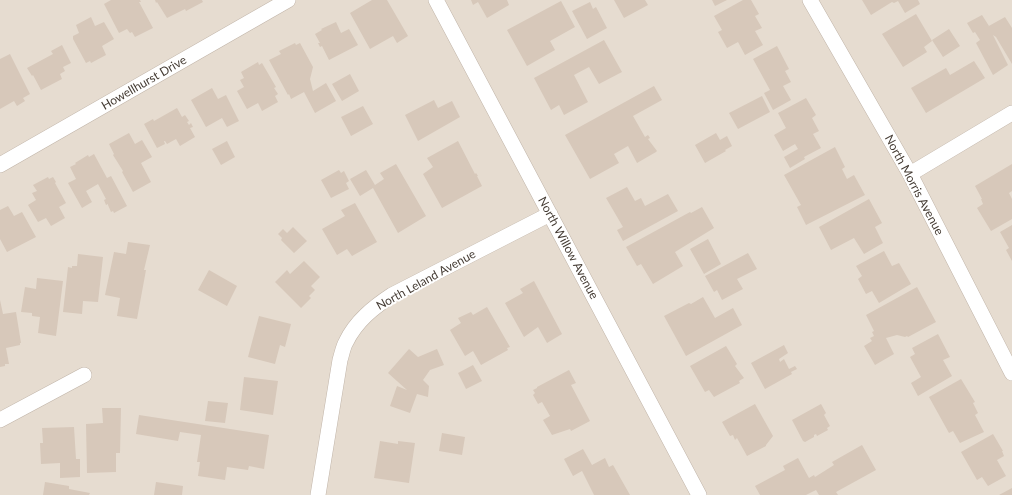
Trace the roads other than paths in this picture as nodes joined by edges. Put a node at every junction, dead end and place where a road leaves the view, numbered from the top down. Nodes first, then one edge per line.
1 (288, 0) edge
2 (436, 0) edge
3 (810, 0) edge
4 (1012, 113) edge
5 (0, 165) edge
6 (910, 174) junction
7 (550, 214) junction
8 (1012, 373) edge
9 (84, 375) dead end
10 (0, 420) edge
11 (696, 492) edge
12 (318, 495) edge

1 - 5 street, Howellhurst Drive
2 - 7 street, North Willow Avenue
3 - 6 street, North Morris Avenue
4 - 6 street
6 - 8 street, North Morris Avenue
7 - 11 street, North Willow Avenue
7 - 12 street, North Leland Avenue
9 - 10 street

